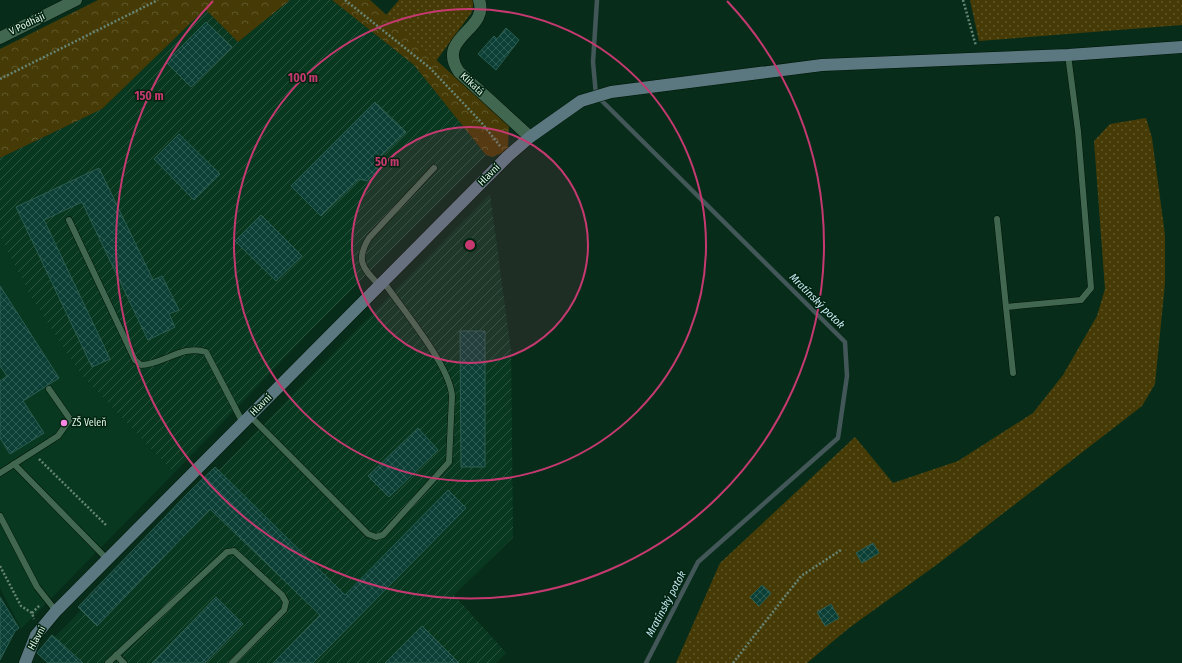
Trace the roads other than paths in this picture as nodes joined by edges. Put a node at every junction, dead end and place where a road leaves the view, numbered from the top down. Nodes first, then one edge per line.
1 (76, 0) edge
2 (479, 0) edge
3 (0, 38) edge
4 (1182, 47) edge
5 (1068, 55) junction
6 (530, 137) junction
7 (434, 168) dead end
8 (996, 219) dead end
9 (70, 220) dead end
10 (381, 283) junction
11 (1006, 307) junction
12 (1013, 372) dead end
13 (49, 388) dead end
14 (246, 419) junction
15 (14, 464) junction
16 (0, 473) edge
17 (0, 516) edge
18 (107, 559) junction
19 (56, 611) junction
20 (116, 655) junction
21 (25, 663) edge
22 (108, 663) edge
23 (124, 663) edge
24 (232, 663) edge

1 - 3 street, V Podhájí
2 - 6 street, Klikatá
4 - 5 street, Hlavní
5 - 6 street, Hlavní
5 - 11 lane
6 - 10 street, Hlavní
7 - 10 lane
8 - 11 lane
9 - 14 lane
10 - 14 street, Hlavní
10 - 14 lane
11 - 12 lane
13 - 15 lane
14 - 18 street, Hlavní
15 - 16 lane
15 - 18 lane
17 - 19 lane
18 - 19 street, Hlavní
19 - 21 street, Hlavní
20 - 22 lane
20 - 23 lane
20 - 24 lane

